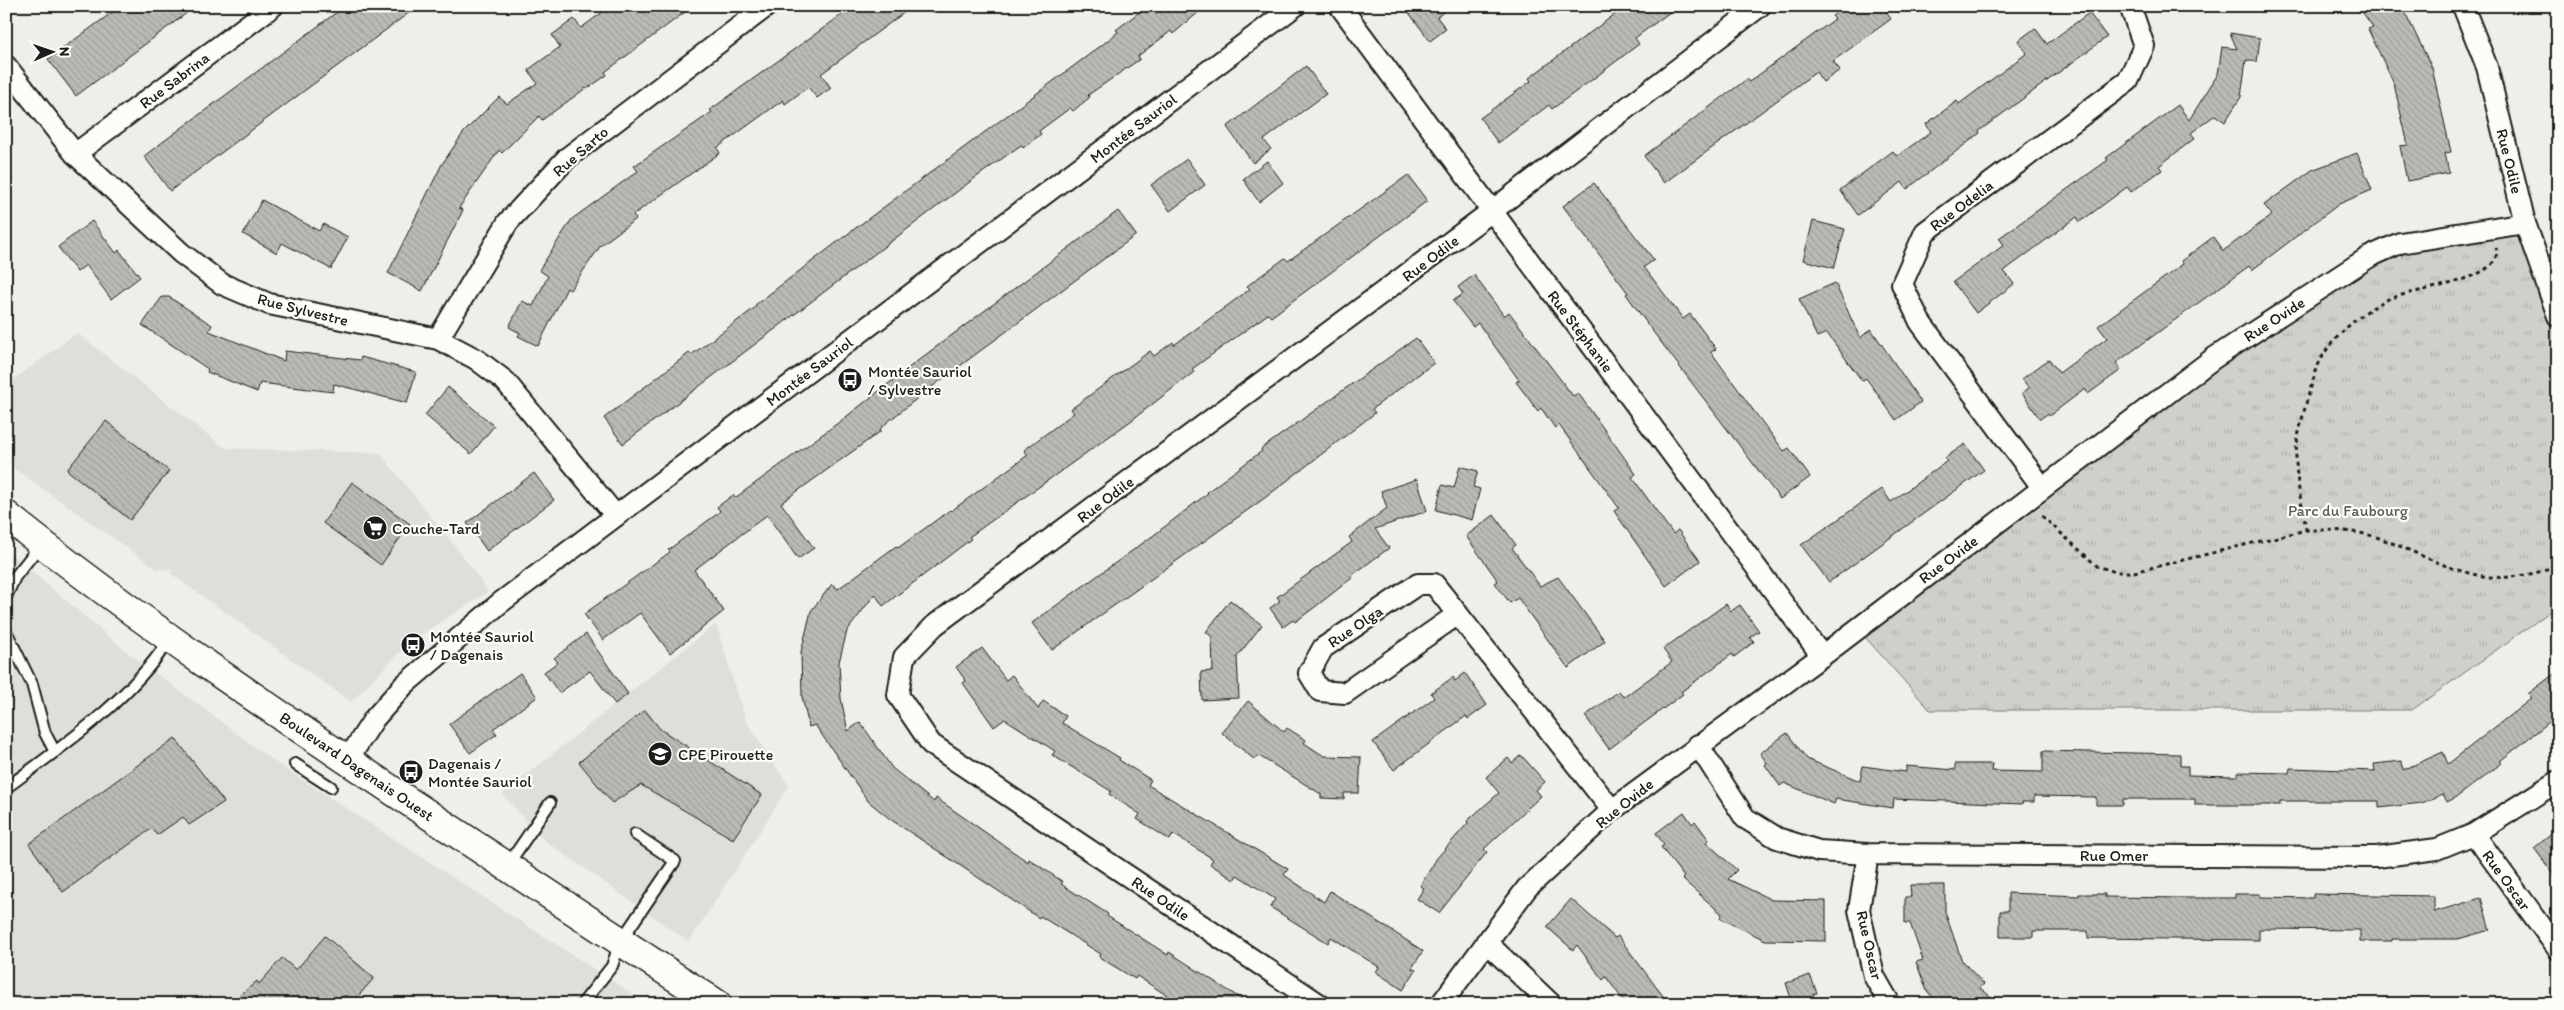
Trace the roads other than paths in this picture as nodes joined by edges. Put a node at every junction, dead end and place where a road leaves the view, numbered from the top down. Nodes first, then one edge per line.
1 (273, 6) edge
2 (767, 6) edge
3 (1295, 6) edge
4 (1340, 6) edge
5 (1760, 6) edge
6 (2130, 6) edge
7 (2462, 6) edge
8 (6, 66) edge
9 (75, 154) junction
10 (1492, 211) junction
11 (2525, 223) junction
12 (2558, 316) edge
13 (438, 339) junction
14 (2042, 488) junction
15 (6, 515) edge
16 (616, 516) junction
17 (42, 543) junction
18 (6, 597) edge
19 (1458, 614) junction
20 (6, 630) edge
21 (170, 640) junction
22 (1822, 656) junction
23 (1698, 745) junction
24 (55, 752) junction
25 (347, 761) junction
26 (295, 764) dead end
27 (2558, 781) edge
28 (331, 787) dead end
29 (6, 788) edge
30 (550, 803) dead end
31 (1612, 810) junction
32 (635, 834) dead end
33 (2474, 834) junction
34 (1868, 854) junction
35 (507, 867) junction
36 (620, 942) junction
37 (1486, 942) junction
38 (2558, 949) edge
39 (582, 1004) edge
40 (717, 1004) edge
41 (1319, 1004) edge
42 (1441, 1004) edge
43 (1551, 1004) edge
44 (1890, 1004) edge

1 - 9 street, Rue Sabrina
2 - 13 street, Rue Sarto
3 - 16 street, Montée Sauriol
4 - 10 street, Rue Stéphanie
5 - 10 street, Rue Odile
6 - 14 street, Rue Odelia
7 - 11 street, Rue Odile
8 - 9 street, Rue Sylvestre
9 - 13 street, Rue Sylvestre
10 - 22 street, Rue Stéphanie
10 - 41 street, Rue Odile
11 - 12 street, Rue Odile
11 - 14 street, Rue Ovide
13 - 16 street, Rue Sylvestre
14 - 22 street, Rue Ovide
15 - 17 main road, Boulevard Dagenais Ouest
16 - 25 street, Montée Sauriol
17 - 18 lane
17 - 21 main road, Boulevard Dagenais Ouest
19 - 19 street, Rue Olga
19 - 31 street, Rue Olga
20 - 24 lane
21 - 24 lane
21 - 25 main road, Boulevard Dagenais Ouest
22 - 23 street, Rue Ovide
23 - 31 street, Rue Ovide
23 - 34 street, Rue Omer
24 - 29 lane
25 - 35 main road, Boulevard Dagenais Ouest
26 - 28 lane
27 - 33 street, Rue Omer
30 - 35 lane
31 - 37 street, Rue Ovide
32 - 36 lane
33 - 34 street, Rue Omer
33 - 38 street, Rue Oscar
34 - 44 street, Rue Oscar
35 - 36 main road, Boulevard Dagenais Ouest
36 - 39 lane
36 - 40 main road, Boulevard Dagenais Ouest
37 - 42 street, Rue Ovide
37 - 43 street

